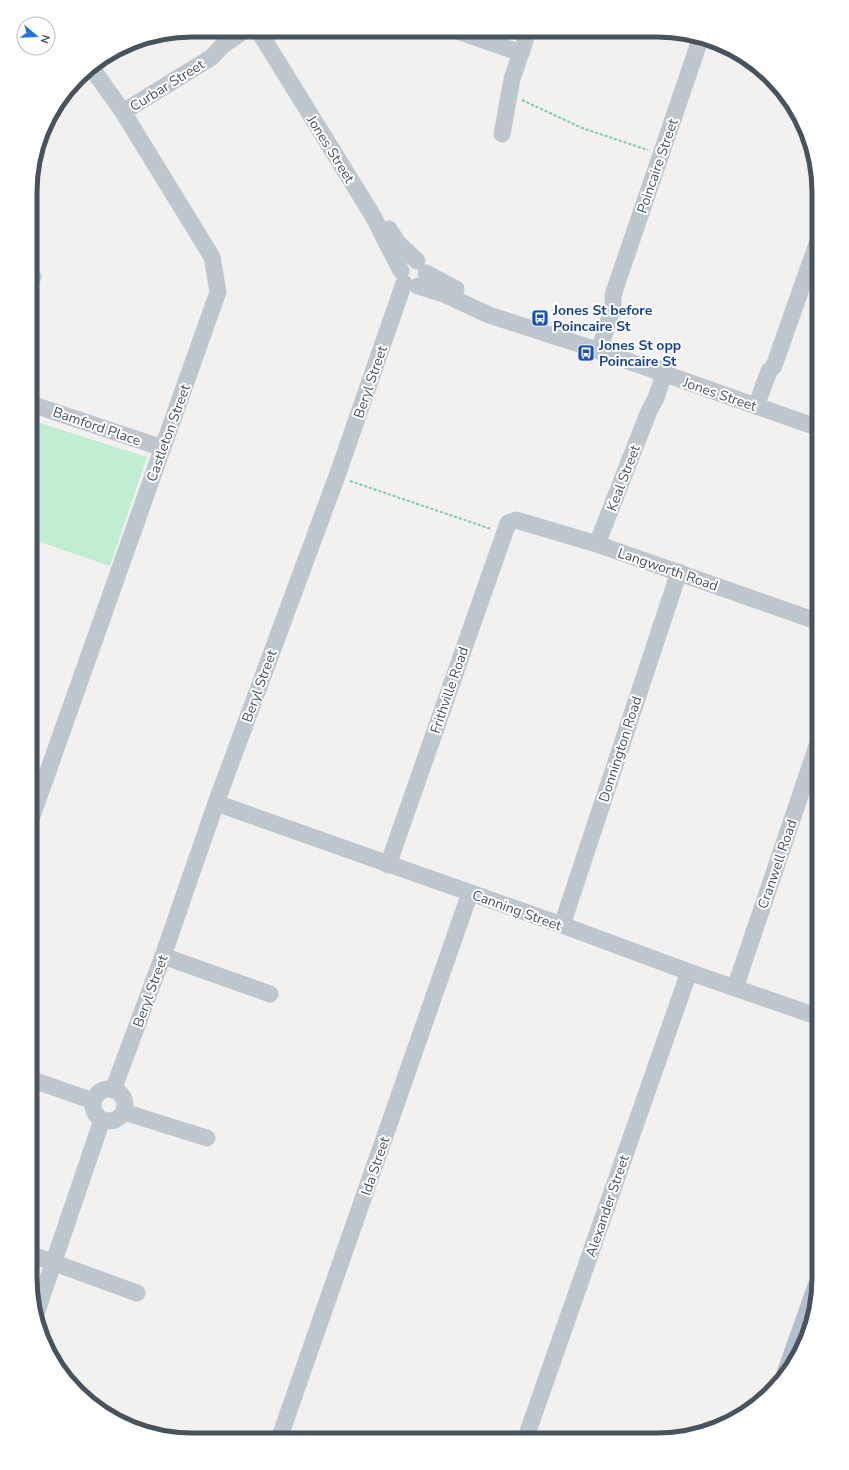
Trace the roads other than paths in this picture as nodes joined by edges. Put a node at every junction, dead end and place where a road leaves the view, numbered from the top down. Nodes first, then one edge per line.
1 (245, 37) edge
2 (264, 37) edge
3 (475, 37) edge
4 (526, 37) edge
5 (699, 43) edge
6 (521, 53) junction
7 (94, 72) edge
8 (123, 112) junction
9 (502, 134) dead end
10 (812, 258) edge
11 (413, 275) junction
12 (596, 346) junction
13 (661, 368) junction
14 (761, 403) junction
15 (37, 406) edge
16 (812, 416) edge
17 (812, 425) edge
18 (163, 448) junction
19 (516, 520) joint
20 (597, 544) junction
21 (679, 572) junction
22 (812, 620) edge
23 (812, 761) edge
24 (37, 802) edge
25 (216, 803) junction
26 (388, 865) junction
27 (470, 893) junction
28 (562, 926) junction
29 (163, 956) junction
30 (689, 972) junction
31 (735, 988) junction
32 (270, 994) dead end
33 (812, 1015) edge
34 (37, 1081) edge
35 (113, 1090) junction
36 (93, 1101) junction
37 (124, 1112) junction
38 (102, 1120) junction
39 (207, 1138) dead end
40 (37, 1256) edge
41 (53, 1262) junction
42 (137, 1293) dead end
43 (39, 1304) edge
44 (281, 1433) edge
45 (527, 1433) edge

1 - 8 street, Curbar Street
2 - 11 street, Jones Street
3 - 6 street
4 - 6 street
5 - 12 street, Poincaire Street
6 - 9 street
7 - 8 street, Castleton Street
8 - 18 street, Castleton Street
10 - 14 street
11 - 12 street, Jones Street
11 - 25 street, Beryl Street
12 - 13 street, Jones Street
13 - 14 street, Jones Street
13 - 20 street, Keal Street
14 - 16 street, Jones Street
14 - 17 street, Jones Street
15 - 18 street, Bamford Place
18 - 24 street, Castleton Street
19 - 20 street, Langworth Road
19 - 26 street, Frithville Road
20 - 21 street, Langworth Road
21 - 22 street, Langworth Road
21 - 28 street, Donnington Road
23 - 31 street, Cranwell Road
25 - 26 street, Canning Street
25 - 29 street, Beryl Street
26 - 27 street, Canning Street
27 - 28 street, Canning Street
27 - 44 street, Ida Street
28 - 30 street, Canning Street
29 - 32 street
29 - 35 street, Beryl Street
30 - 31 street, Canning Street
30 - 45 street, Alexander Street
31 - 33 street, Canning Street
34 - 36 street
35 - 36 street
35 - 37 street
36 - 38 street
37 - 38 street
37 - 39 street
38 - 41 street
40 - 41 street
41 - 42 street
41 - 43 street

